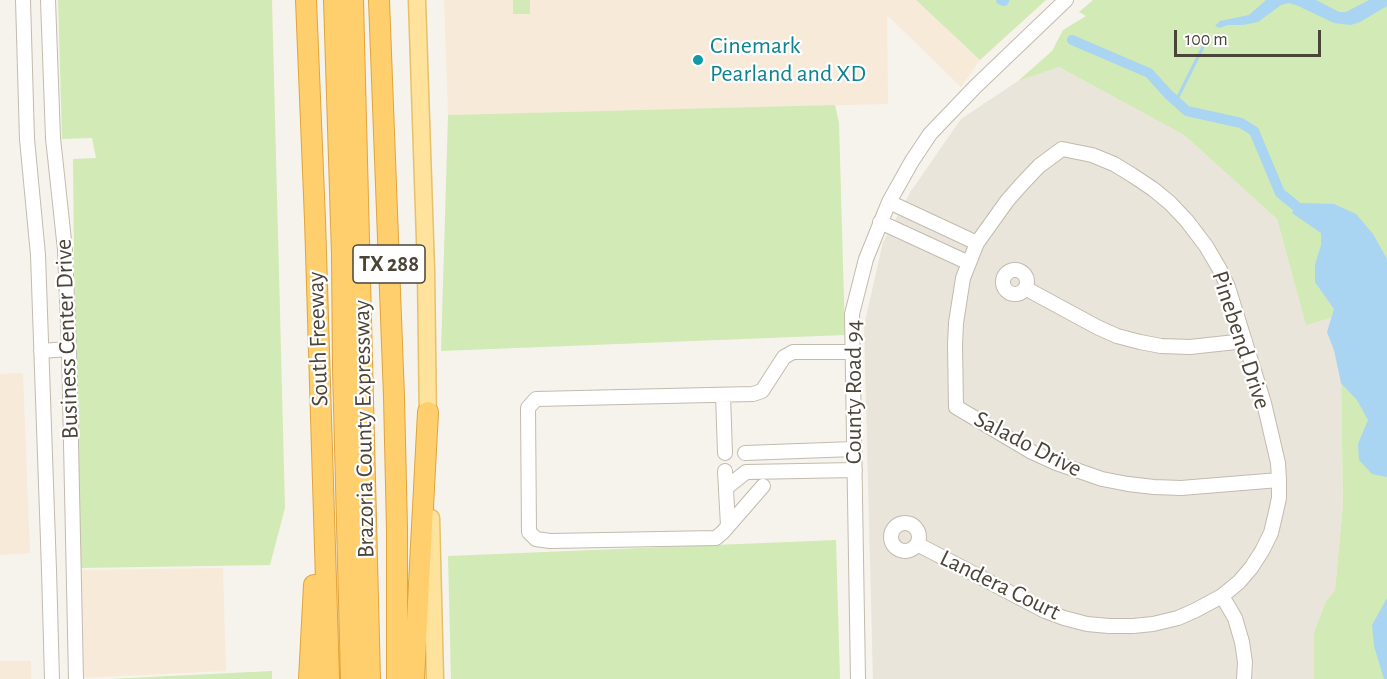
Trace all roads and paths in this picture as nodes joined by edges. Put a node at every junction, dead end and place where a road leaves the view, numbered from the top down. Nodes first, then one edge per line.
1 (23, 0) edge
2 (48, 0) edge
3 (306, 0) edge
4 (334, 0) edge
5 (353, 0) edge
6 (379, 0) edge
7 (417, 0) edge
8 (1066, 0) edge
9 (58, 187) junction
10 (32, 190) junction
11 (889, 202) junction
12 (880, 222) junction
13 (977, 243) junction
14 (969, 263) junction
15 (1025, 288) dead end
16 (1245, 341) junction
17 (69, 349) junction
18 (41, 351) junction
19 (852, 352) junction
20 (319, 369) junction
21 (723, 395) junction
22 (428, 412) junction
23 (724, 436) junction
24 (854, 449) junction
25 (725, 453) dead end
26 (746, 453) junction
27 (855, 470) junction
28 (725, 471) dead end
29 (746, 472) junction
30 (1279, 480) junction
31 (763, 486) dead end
32 (726, 489) junction
33 (728, 526) junction
34 (917, 544) dead end
35 (49, 570) junction
36 (75, 575) junction
37 (1222, 596) junction
38 (52, 679) edge
39 (76, 679) edge
40 (309, 679) edge
41 (329, 679) edge
42 (351, 679) edge
43 (370, 679) edge
44 (397, 679) edge
45 (414, 679) edge
46 (435, 679) edge
47 (858, 679) edge
48 (1244, 679) edge

1 - 10 street, Business Center Drive
2 - 9 street, Business Center Drive
3 - 20 highway, South Freeway
4 - 42 highway, Brazoria County Expressway
5 - 43 highway, Brazoria County Expressway
6 - 44 highway, TX 288
7 - 22 main road
8 - 11 street, County Road 94
9 - 10 street
9 - 17 street, Business Center Drive
10 - 18 street, Business Center Drive
11 - 12 street, County Road 94
11 - 13 street
12 - 14 street
12 - 19 street, County Road 94
13 - 14 street
13 - 16 street, Pinebend Drive
14 - 30 street, Salado Drive
15 - 16 street
16 - 30 street, Pinebend Drive
17 - 18 street
17 - 36 street, Business Center Drive
18 - 35 street, Business Center Drive
19 - 21 street
19 - 24 street, County Road 94
20 - 40 highway
20 - 41 highway, South Freeway
21 - 23 street
21 - 33 street
22 - 45 highway
22 - 46 main road
23 - 25 street
23 - 26 street
24 - 26 street
24 - 27 street, County Road 94
26 - 29 street
27 - 29 street
27 - 47 street, County Road 94
28 - 32 street
29 - 32 street
30 - 37 street, Pinebend Drive
31 - 33 street
32 - 33 street
34 - 37 street, Landera Court
35 - 36 street
35 - 38 street, Business Center Drive
36 - 39 street, Business Center Drive
37 - 48 street

